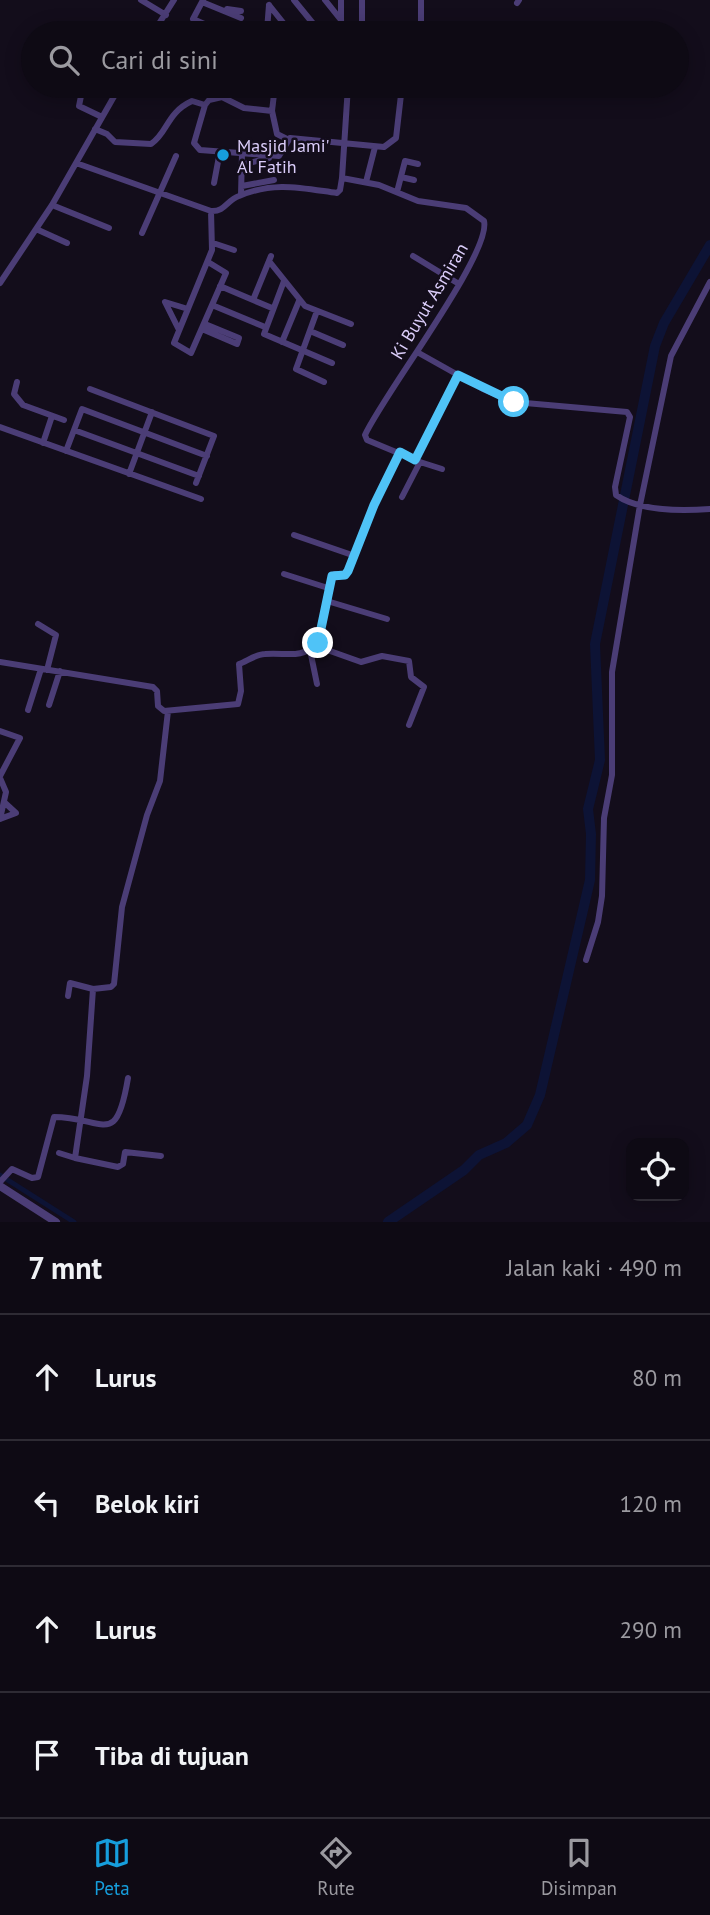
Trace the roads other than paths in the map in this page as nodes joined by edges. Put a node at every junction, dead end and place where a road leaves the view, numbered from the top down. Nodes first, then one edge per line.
1 (141, 0) edge
2 (174, 0) edge
3 (294, 0) edge
4 (325, 0) edge
5 (341, 0) edge
6 (362, 0) edge
7 (421, 0) edge
8 (202, 1) edge
9 (166, 15) junction
10 (241, 15) dead end
11 (341, 20) joint
12 (162, 21) edge
13 (198, 21) edge
14 (268, 21) edge
15 (282, 21) edge
16 (311, 21) edge
17 (362, 21) edge
18 (421, 21) edge
19 (81, 98) edge
20 (114, 98) edge
21 (218, 98) edge
22 (224, 98) edge
23 (274, 98) edge
24 (347, 98) edge
25 (401, 98) edge
26 (204, 105) junction
27 (272, 111) junction
28 (102, 117) junction
29 (95, 129) junction
30 (288, 139) junction
31 (345, 142) junction
32 (375, 147) junction
33 (220, 151) junction
34 (242, 154) junction
35 (176, 156) dead end
36 (274, 156) junction
37 (76, 163) junction
38 (418, 164) dead end
39 (241, 165) junction
40 (401, 177) junction
41 (342, 178) junction
42 (274, 180) dead end
43 (414, 180) dead end
44 (366, 182) junction
45 (214, 183) dead end
46 (242, 186) junction
47 (162, 192) junction
48 (397, 192) junction
49 (241, 194) junction
50 (51, 205) junction
51 (211, 211) junction
52 (110, 228) dead end
53 (36, 229) junction
54 (142, 233) dead end
55 (67, 243) dead end
56 (213, 243) junction
57 (233, 250) dead end
58 (413, 257) dead end
59 (208, 262) junction
60 (284, 281) junction
61 (710, 282) edge
62 (0, 283) edge
63 (458, 284) junction
64 (220, 286) junction
65 (253, 300) junction
66 (299, 301) junction
67 (212, 305) junction
68 (272, 308) junction
69 (188, 309) junction
70 (317, 311) junction
71 (351, 324) dead end
72 (203, 326) junction
73 (265, 327) junction
74 (179, 330) junction
75 (310, 331) junction
76 (282, 342) junction
77 (343, 345) dead end
78 (303, 351) junction
79 (416, 352) junction
80 (332, 363) dead end
81 (458, 375) junction
82 (17, 382) dead end
83 (324, 382) dead end
84 (90, 389) dead end
85 (152, 412) junction
86 (52, 416) junction
87 (64, 420) dead end
88 (0, 427) edge
89 (74, 430) junction
90 (145, 433) junction
91 (43, 443) junction
92 (66, 451) junction
93 (400, 452) junction
94 (137, 453) junction
95 (207, 456) junction
96 (417, 461) junction
97 (442, 469) dead end
98 (130, 474) junction
99 (402, 497) dead end
100 (201, 499) dead end
101 (638, 504) junction
102 (710, 509) edge
103 (294, 535) dead end
104 (355, 556) junction
105 (284, 574) dead end
106 (328, 588) junction
107 (327, 601) junction
108 (387, 619) dead end
109 (37, 624) dead end
110 (313, 648) junction
111 (0, 662) edge
112 (44, 669) junction
113 (60, 671) junction
114 (317, 684) dead end
115 (49, 705) dead end
116 (28, 710) dead end
117 (168, 711) junction
118 (409, 725) dead end
119 (0, 732) edge
120 (0, 758) edge
121 (8, 761) junction
122 (0, 777) edge
123 (4, 802) junction
124 (0, 819) edge
125 (586, 960) dead end
126 (93, 989) junction
127 (68, 996) dead end
128 (128, 1078) dead end
129 (82, 1120) junction
130 (59, 1153) dead end
131 (161, 1156) dead end
132 (75, 1157) junction
133 (0, 1184) edge
134 (56, 1222) edge

1 - 9 street
2 - 9 street
3 - 16 street
4 - 11 street
5 - 11 street
6 - 17 street
7 - 18 street
8 - 10 street
8 - 13 street
9 - 12 street
14 - 15 street
19 - 28 street
20 - 28 street
21 - 26 street
22 - 27 street
23 - 27 street
24 - 31 street
25 - 32 street
26 - 29 street
26 - 33 street
27 - 30 street
28 - 29 street
29 - 37 street
30 - 31 street
30 - 36 street
31 - 32 street
31 - 41 street
32 - 44 street
33 - 34 street
33 - 45 street
34 - 36 street
34 - 39 street
35 - 47 street
36 - 39 street
37 - 47 street
37 - 50 street
38 - 40 street
39 - 46 street
40 - 43 street
40 - 48 street
41 - 44 street, Ki Buyut Asmiran
41 - 49 street
42 - 46 street
44 - 48 street, Ki Buyut Asmiran
46 - 49 street
47 - 51 street
47 - 54 street
48 - 63 street, Ki Buyut Asmiran
49 - 51 street
50 - 52 street
50 - 53 street
51 - 56 street
53 - 55 street
53 - 62 street
56 - 57 street
56 - 59 street
58 - 63 street
59 - 64 street
59 - 69 street
60 - 65 street
60 - 66 street
60 - 68 street
61 - 101 street
63 - 79 street, Ki Buyut Asmiran
64 - 65 street
64 - 67 street
65 - 68 street
66 - 70 street
66 - 76 street
67 - 72 street
67 - 73 street
68 - 73 street
69 - 74 street
69 - 74 street
70 - 71 street
70 - 75 street
72 - 72 street
72 - 74 street
73 - 76 street
75 - 77 street
75 - 78 street
76 - 78 street
78 - 80 street
78 - 83 street
79 - 81 street
79 - 93 street, Ki Buyut Asmiran
81 - 96 street
81 - 101 street
82 - 86 street
84 - 85 street
85 - 90 street
85 - 95 street
86 - 87 street
86 - 91 street
88 - 91 street
89 - 90 street
89 - 92 street
89 - 94 street
90 - 94 street
90 - 95 street
91 - 92 street
92 - 98 street
93 - 96 street, Ki Buyut Asmiran
93 - 104 street
94 - 95 street
94 - 98 street
96 - 97 street, Ki Buyut Asmiran
96 - 99 street
98 - 100 street
101 - 102 street
101 - 125 street
103 - 104 street
104 - 106 street
105 - 106 street
106 - 107 street
107 - 108 street
107 - 110 street
109 - 112 street
110 - 114 street
110 - 117 street
110 - 118 street
111 - 112 street
112 - 113 street
112 - 116 street
113 - 115 street
113 - 117 street
117 - 126 street
119 - 121 street
120 - 121 street
121 - 122 street
122 - 123 street
123 - 124 street
123 - 124 street
126 - 127 street
126 - 129 street
128 - 129 street
129 - 132 street
129 - 133 street
130 - 132 street
131 - 132 street
133 - 134 street

